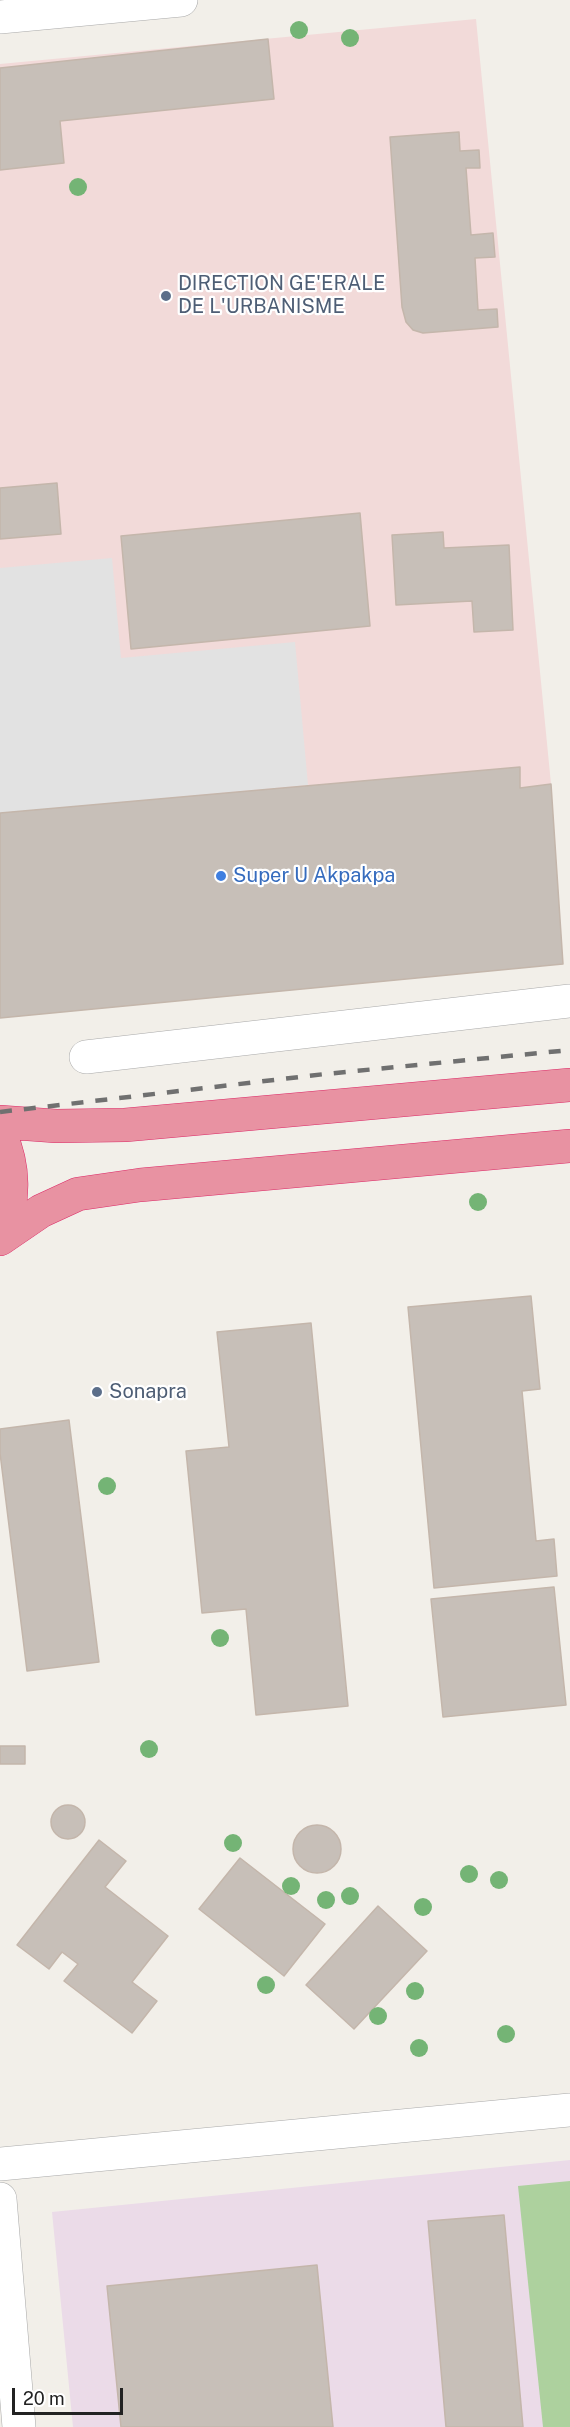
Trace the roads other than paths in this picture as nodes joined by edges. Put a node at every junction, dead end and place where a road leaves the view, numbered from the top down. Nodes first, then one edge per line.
1 (181, 0) edge
2 (0, 17) edge
3 (570, 1001) edge
4 (87, 1057) dead end
5 (570, 1085) edge
6 (0, 1122) edge
7 (0, 1134) edge
8 (570, 1146) edge
9 (0, 1233) edge
10 (0, 1239) edge
11 (570, 2110) edge
12 (0, 2164) edge
13 (0, 2199) edge
14 (19, 2427) edge

1 - 2 street
3 - 4 street
5 - 6 highway
7 - 9 highway
8 - 10 highway
11 - 12 street
13 - 14 street

